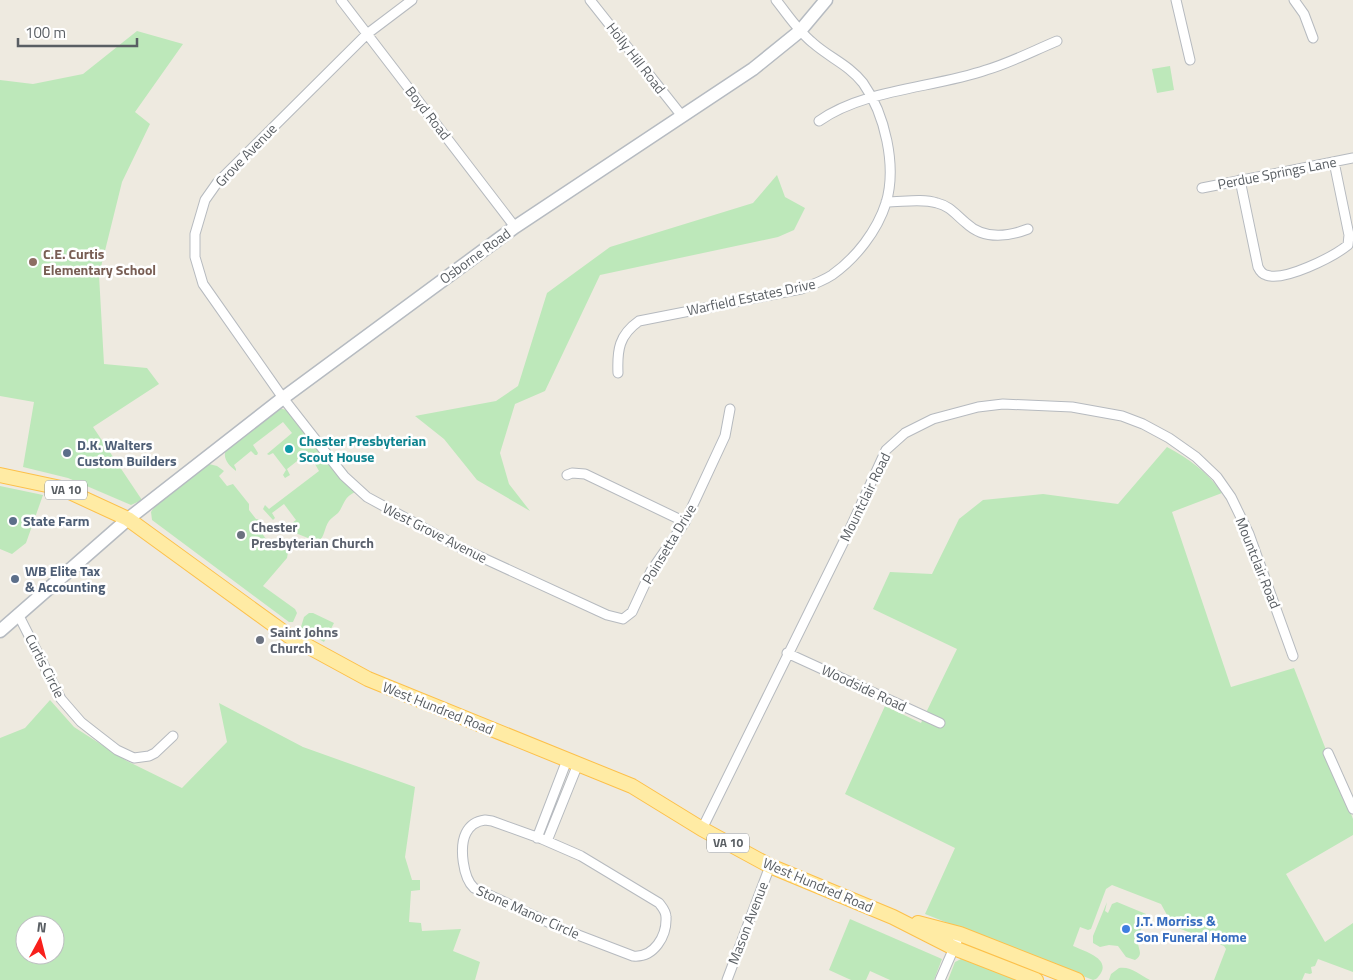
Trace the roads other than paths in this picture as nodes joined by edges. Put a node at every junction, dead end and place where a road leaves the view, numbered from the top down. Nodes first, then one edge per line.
1 (341, 0) edge
2 (412, 0) edge
3 (590, 0) edge
4 (776, 0) edge
5 (826, 0) edge
6 (1176, 0) edge
7 (1294, 0) edge
8 (800, 31) junction
9 (367, 34) junction
10 (1313, 38) dead end
11 (1057, 41) dead end
12 (1190, 60) dead end
13 (872, 98) junction
14 (682, 116) junction
15 (819, 121) dead end
16 (1353, 158) edge
17 (1334, 162) junction
18 (1240, 180) junction
19 (1202, 188) dead end
20 (886, 202) junction
21 (515, 227) junction
22 (1028, 229) dead end
23 (1351, 242) edge
24 (618, 373) dead end
25 (283, 398) junction
26 (730, 409) dead end
27 (0, 475) edge
28 (567, 475) dead end
29 (128, 519) junction
30 (685, 522) junction
31 (18, 614) junction
32 (623, 619) joint
33 (0, 631) edge
34 (787, 654) junction
35 (1294, 656) dead end
36 (940, 723) dead end
37 (173, 736) dead end
38 (1328, 753) dead end
39 (573, 762) junction
40 (1353, 809) edge
41 (702, 829) junction
42 (537, 838) junction
43 (547, 841) junction
44 (770, 866) junction
45 (893, 917) junction
46 (960, 934) junction
47 (954, 948) junction
48 (727, 980) edge
49 (940, 980) edge
50 (1036, 980) edge
51 (1077, 980) edge

1 - 9 street, Boyd Road
2 - 9 street, Grove Avenue
3 - 14 street, Holly Hill Road
4 - 8 street, Warfield Estates Drive
5 - 8 street, Osborne Road
6 - 12 street
7 - 10 street
8 - 13 street, Warfield Estates Drive
8 - 14 street, Osborne Road
9 - 21 street, Boyd Road
9 - 25 street, Grove Avenue
11 - 13 street
13 - 15 street
13 - 20 street, Warfield Estates Drive
14 - 21 street, Osborne Road
16 - 17 street, Perdue Springs Lane
17 - 18 street, Perdue Springs Lane
17 - 23 street
18 - 19 street, Perdue Springs Lane
18 - 23 street
20 - 22 street
20 - 24 street, Warfield Estates Drive
21 - 25 street, Osborne Road
25 - 29 street, Osborne Road
25 - 32 street, West Grove Avenue
26 - 30 street, Poinsetta Drive
27 - 29 main road, West Hundred Road / VA 10
28 - 30 street
29 - 31 street, Osborne Road
29 - 39 main road, West Hundred Road / VA 10
30 - 32 street, Poinsetta Drive
31 - 33 street, Osborne Road
31 - 37 street, Curtis Circle
34 - 35 street, Mountclair Road
34 - 36 street, Woodside Road
34 - 41 street, Mountclair Road
38 - 40 street
39 - 41 main road, West Hundred Road / VA 10
39 - 42 street
39 - 43 street
41 - 44 main road, West Hundred Road / VA 10
42 - 43 street, Stone Manor Circle
42 - 43 street, Stone Manor Circle
44 - 45 main road, West Hundred Road / VA 10
44 - 48 street, Mason Avenue
45 - 46 main road, West Hundred Road / VA 10
45 - 47 main road, West Hundred Road / VA 10
46 - 47 street
46 - 51 main road, West Hundred Road / VA 10
47 - 49 street
47 - 50 main road, West Hundred Road / VA 10

